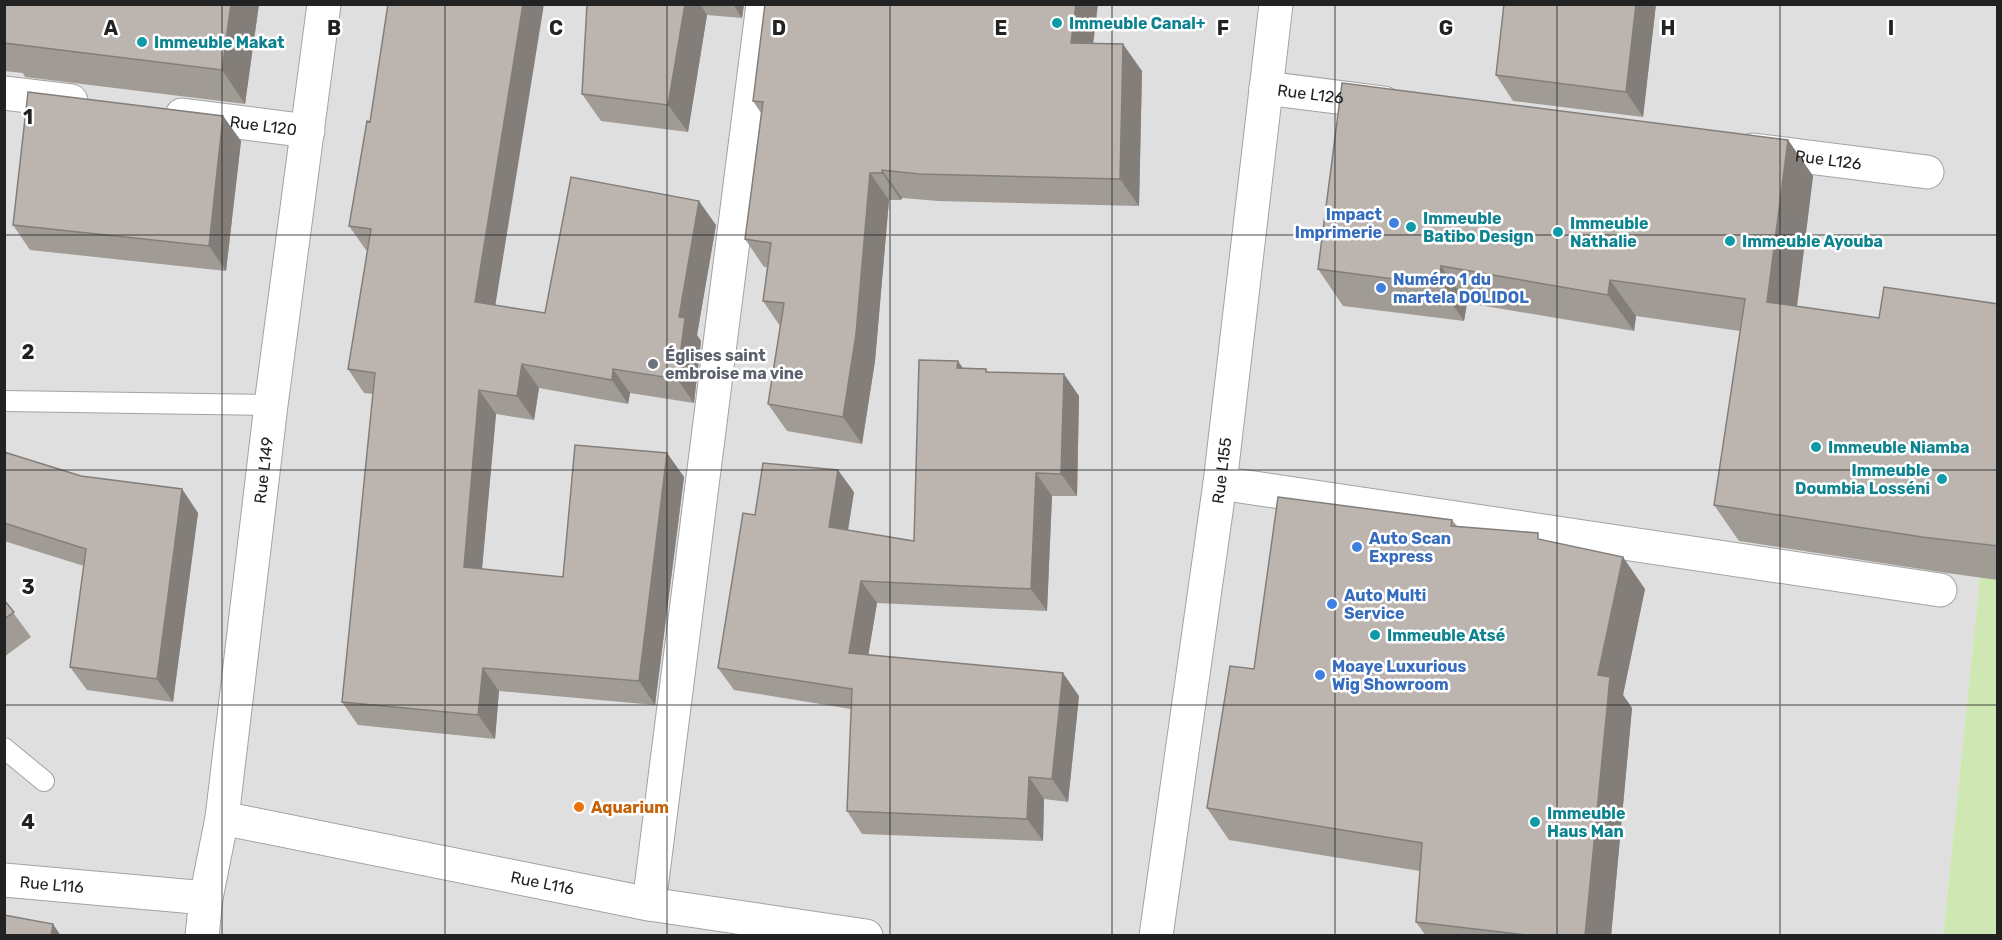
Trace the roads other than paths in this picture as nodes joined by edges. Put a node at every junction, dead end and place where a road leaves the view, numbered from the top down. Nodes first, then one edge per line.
1 (324, 4) edge
2 (763, 4) edge
3 (1276, 4) edge
4 (1266, 88) junction
5 (4, 93) edge
6 (98, 105) edge
7 (1408, 106) edge
8 (156, 112) edge
9 (308, 131) junction
10 (1726, 146) edge
11 (1927, 172) dead end
12 (4, 401) edge
13 (271, 405) junction
14 (1220, 483) junction
15 (1940, 590) dead end
16 (4, 748) edge
17 (45, 781) dead end
18 (222, 818) junction
19 (4, 880) edge
20 (206, 898) junction
21 (649, 904) junction
22 (202, 936) edge
23 (866, 936) edge
24 (1156, 936) edge

1 - 9 street, Rue L149
2 - 21 street
3 - 4 street, Rue L155
4 - 7 street, Rue L126
4 - 14 street, Rue L155
5 - 6 street
8 - 9 street, Rue L120
9 - 13 street, Rue L149
10 - 11 street, Rue L126
12 - 13 lane
13 - 18 street, Rue L149
14 - 15 street
14 - 24 street, Rue L155
16 - 17 lane
18 - 20 street, Rue L149
18 - 21 street, Rue L116
19 - 20 street, Rue L116
20 - 22 street, Rue L149
21 - 23 street, Rue L116

